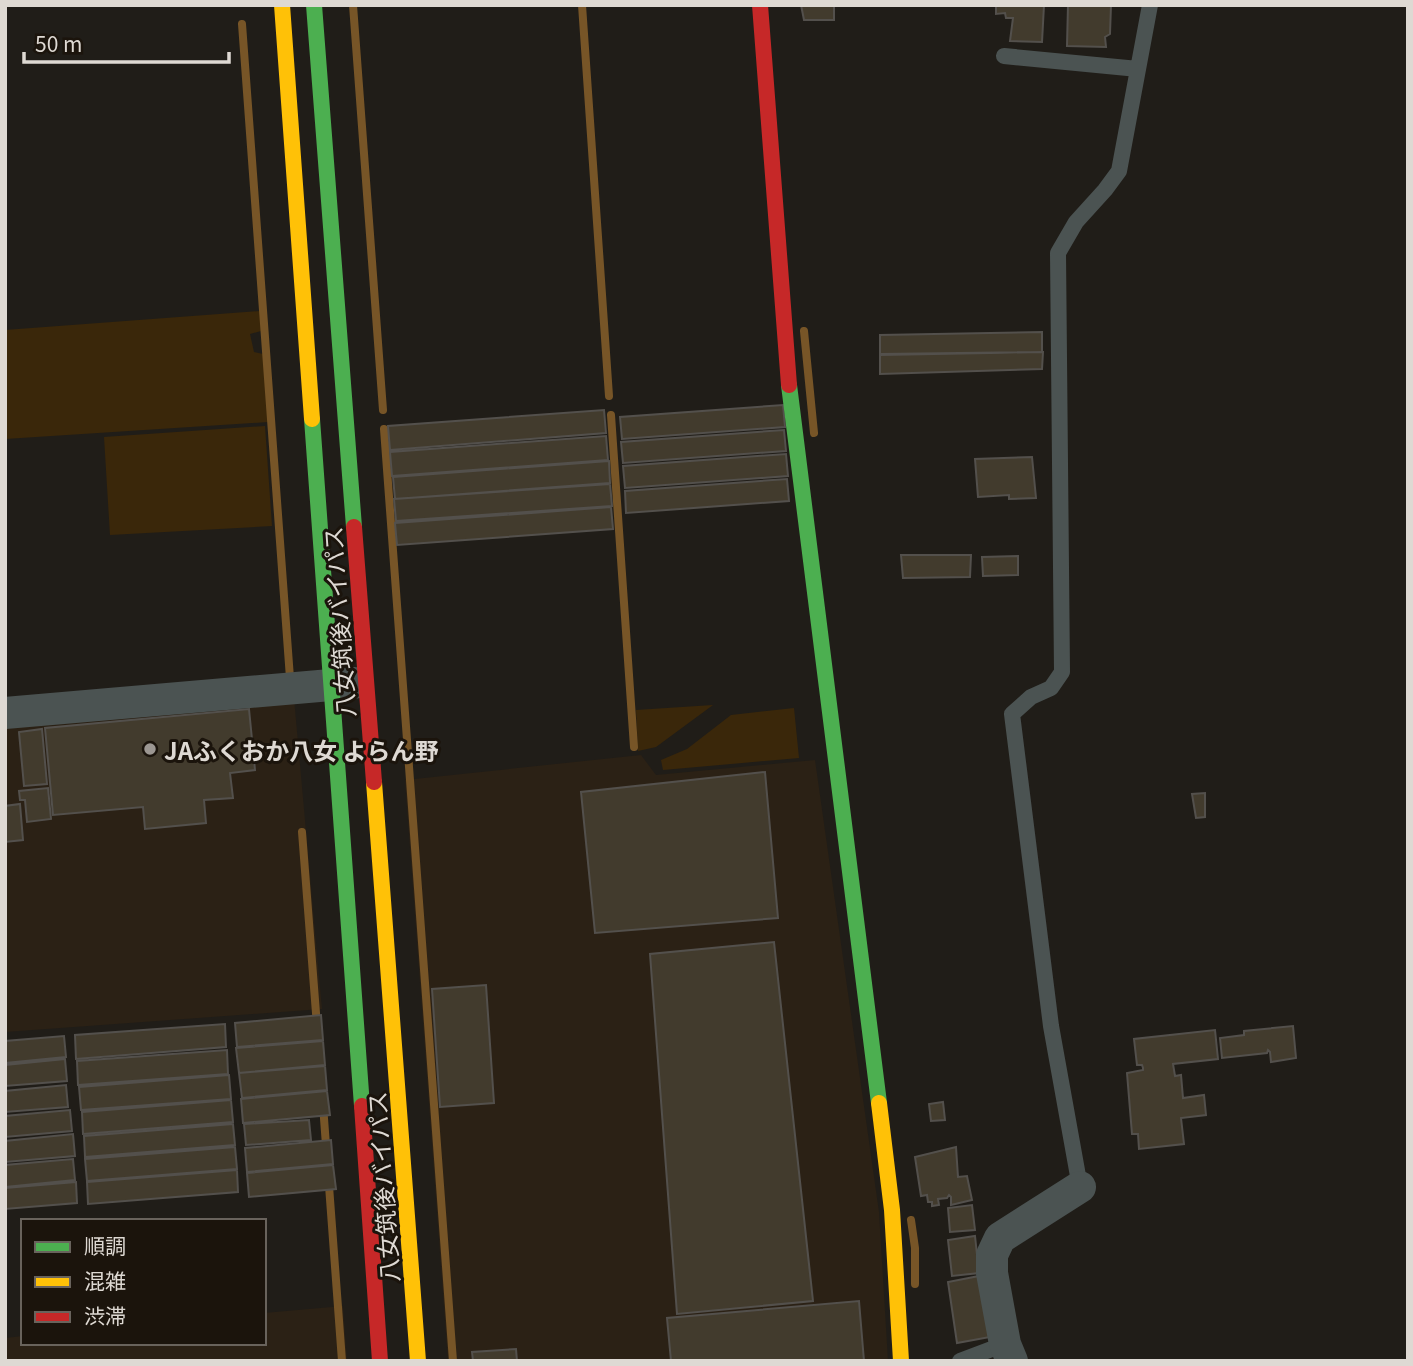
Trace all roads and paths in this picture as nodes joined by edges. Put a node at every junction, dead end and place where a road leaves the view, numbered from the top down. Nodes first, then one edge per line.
1 (282, 5) edge
2 (314, 5) edge
3 (760, 5) edge
4 (1150, 5) edge
5 (1004, 56) dead end
6 (1138, 69) junction
7 (366, 682) junction
8 (330, 686) junction
9 (5, 713) edge
10 (1080, 1187) joint
11 (1008, 1352) edge
12 (380, 1361) edge
13 (418, 1361) edge
14 (901, 1361) edge
15 (960, 1361) edge

1 - 8 main road, 八女筑後バイパス
2 - 7 main road, 八女筑後バイパス
3 - 14 main road
4 - 6 lane
5 - 6 lane
6 - 10 lane
7 - 8 street
7 - 13 main road, 八女筑後バイパス
8 - 9 street
8 - 12 main road, 八女筑後バイパス
10 - 11 street
11 - 15 lane

